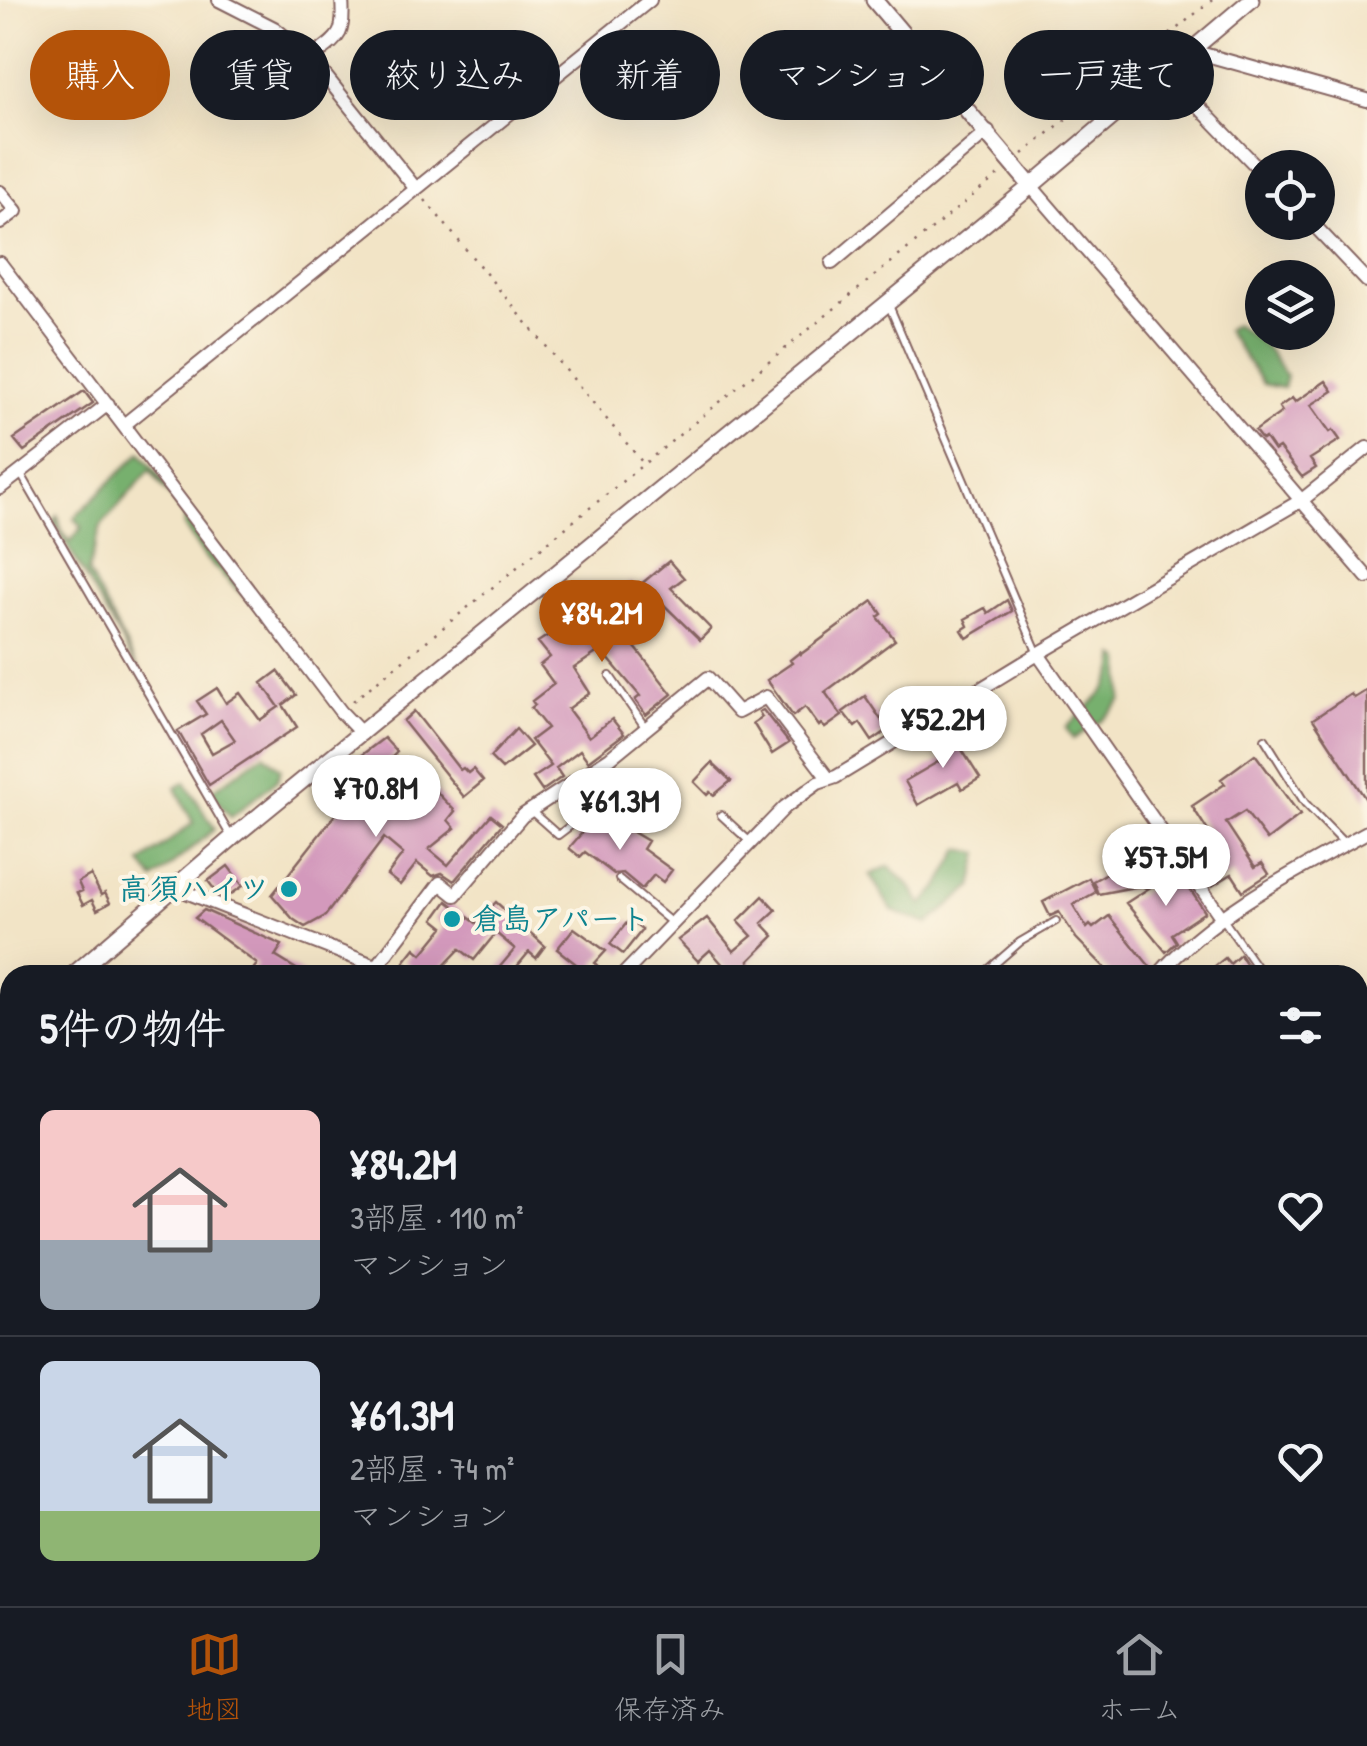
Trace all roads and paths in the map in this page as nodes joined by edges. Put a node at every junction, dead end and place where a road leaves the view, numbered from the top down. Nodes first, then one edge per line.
1 (219, 0) edge
2 (342, 0) edge
3 (650, 0) edge
4 (874, 0) edge
5 (1212, 0) edge
6 (1250, 0) edge
7 (276, 30) edge
8 (1213, 30) edge
9 (330, 43) edge
10 (1214, 57) edge
11 (330, 82) edge
12 (1367, 100) edge
13 (1108, 120) edge
14 (1212, 120) edge
15 (988, 132) junction
16 (1245, 154) edge
17 (1012, 163) junction
18 (1031, 186) junction
19 (416, 190) junction
20 (0, 192) edge
21 (0, 223) edge
22 (1329, 240) edge
23 (832, 263) dead end
24 (0, 264) edge
25 (1367, 281) edge
26 (888, 302) junction
27 (108, 404) junction
28 (124, 424) junction
29 (1367, 448) edge
30 (644, 464) junction
31 (21, 473) junction
32 (0, 488) edge
33 (1302, 500) junction
34 (1367, 577) edge
35 (1038, 654) junction
36 (610, 676) dead end
37 (340, 712) junction
38 (645, 727) junction
39 (362, 734) junction
40 (1265, 739) dead end
41 (317, 770) junction
42 (828, 778) junction
43 (612, 795) dead end
44 (343, 796) dead end
45 (530, 810) junction
46 (721, 815) dead end
47 (1367, 832) edge
48 (232, 838) junction
49 (752, 843) junction
50 (1345, 844) junction
51 (1183, 858) junction
52 (619, 879) dead end
53 (1146, 884) dead end
54 (173, 887) junction
55 (1222, 918) junction
56 (1056, 921) dead end
57 (674, 925) junction
58 (378, 964) joint
59 (83, 965) edge
60 (633, 965) edge
61 (994, 965) edge
62 (1168, 965) edge
63 (1255, 965) edge

1 - 7 street
2 - 9 street
3 - 19 street
4 - 15 street
5 - 17 path
6 - 8 street
10 - 12 street
11 - 19 street
13 - 18 street
14 - 16 street
15 - 17 street
15 - 23 street
17 - 18 street
17 - 30 path
18 - 26 street
18 - 33 street
19 - 28 street
19 - 30 path
20 - 21 street
22 - 25 street
24 - 27 street
26 - 35 lane
26 - 39 street
27 - 28 street
27 - 31 street
28 - 37 street
29 - 33 street
30 - 37 path
31 - 32 street
31 - 48 lane
33 - 34 street
33 - 35 street
35 - 42 street
35 - 51 street
36 - 38 lane
37 - 39 street
38 - 42 street
38 - 45 street
39 - 41 street
40 - 50 lane
41 - 44 lane
41 - 48 street
42 - 49 street
43 - 45 lane
45 - 58 street
46 - 49 lane
47 - 50 street
48 - 54 street
49 - 57 street
50 - 55 street
51 - 53 lane
51 - 55 street
52 - 57 lane
54 - 58 street
54 - 59 street
55 - 62 street
55 - 63 lane
56 - 61 lane
57 - 60 street

